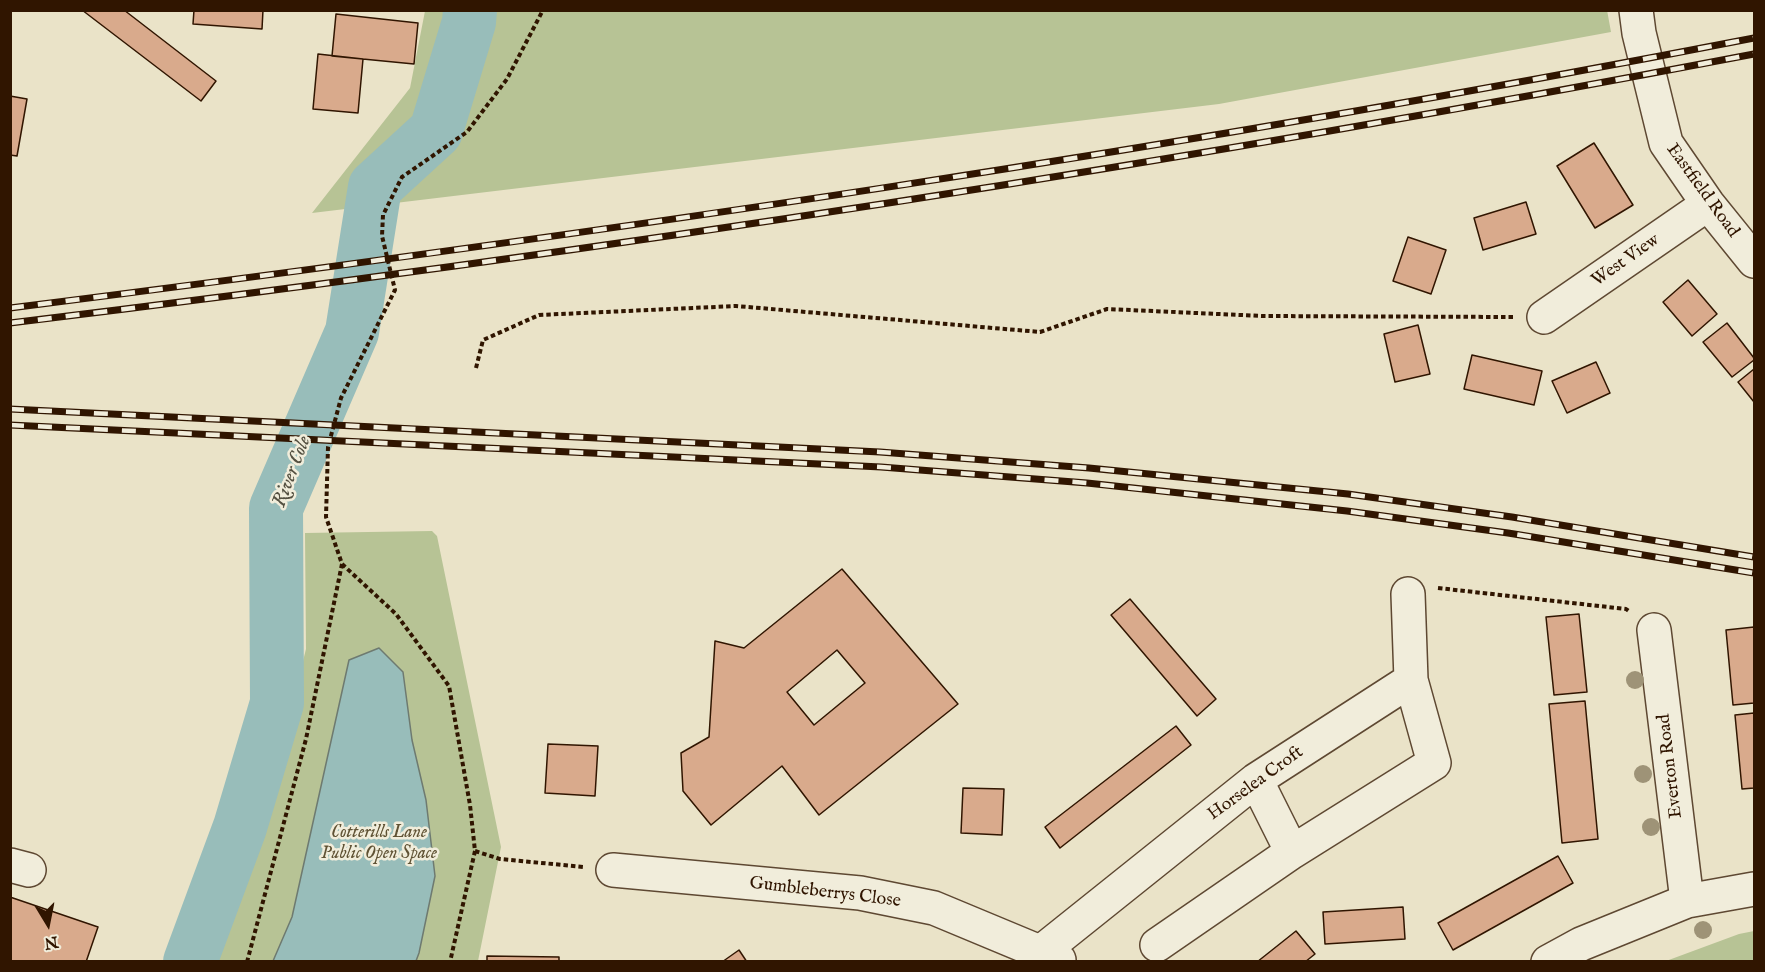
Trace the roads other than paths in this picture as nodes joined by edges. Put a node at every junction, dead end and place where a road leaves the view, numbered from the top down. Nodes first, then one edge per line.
1 (1636, 10) edge
2 (1708, 204) junction
3 (1755, 261) edge
4 (1544, 317) road end
5 (1407, 594) road end
6 (1654, 630) road end
7 (1411, 680) junction
8 (1256, 780) junction
9 (1292, 852) junction
10 (613, 870) road end
11 (1755, 889) edge
12 (1687, 901) junction
13 (1157, 945) dead end
14 (1052, 957) edge
15 (1548, 962) edge

1 - 2 street, Eastfield Road
2 - 3 street, Eastfield Road
2 - 4 street, West View
5 - 7 street
6 - 12 street, Everton Road
7 - 8 street, Horselea Croft
7 - 9 street
8 - 9 street
8 - 14 street, Horselea Croft
9 - 13 street
10 - 14 street, Gumbleberrys Close
11 - 12 street
12 - 15 street

